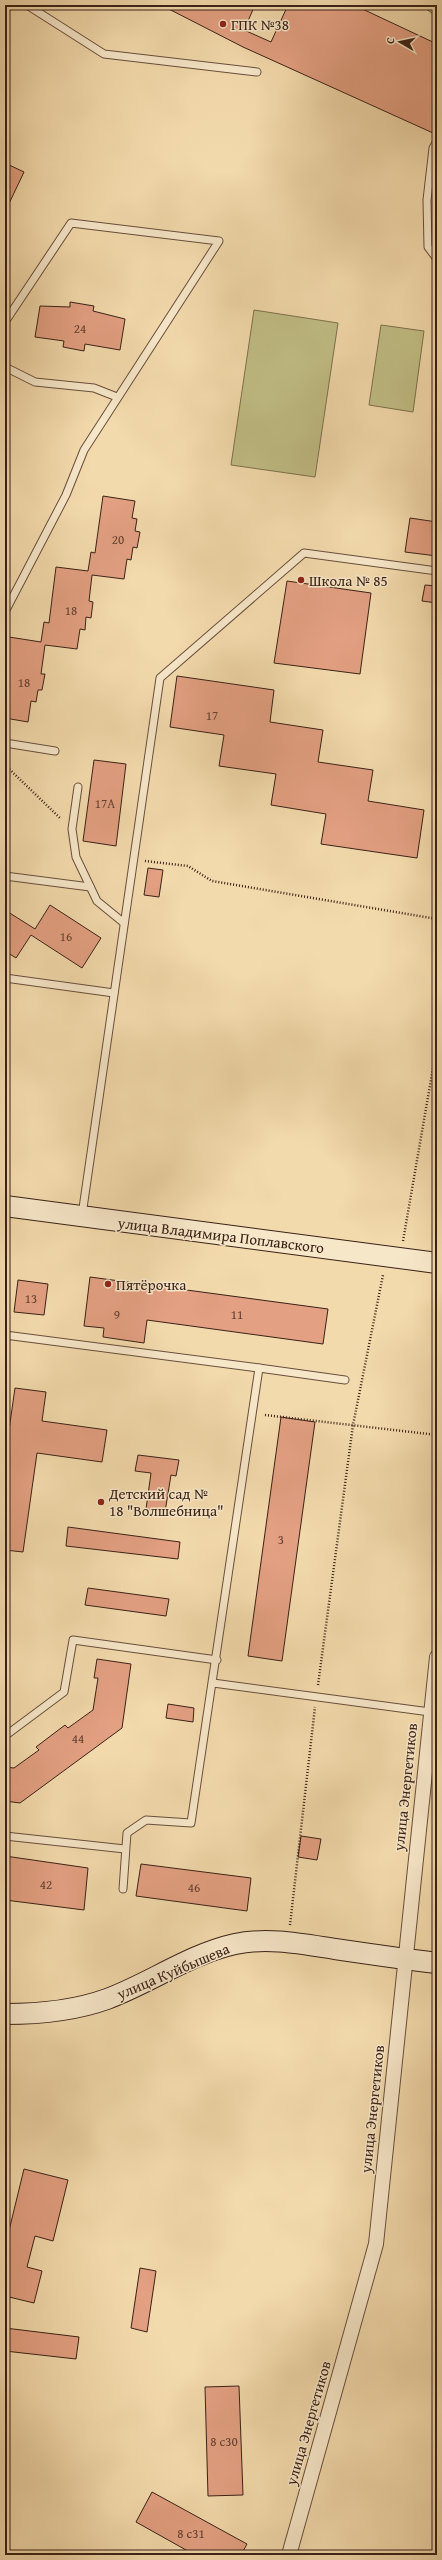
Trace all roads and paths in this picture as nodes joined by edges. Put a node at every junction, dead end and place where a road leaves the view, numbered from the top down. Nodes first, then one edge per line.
1 (27, 5) edge
2 (428, 5) edge
3 (437, 12) edge
4 (257, 72) dead end
5 (437, 141) edge
6 (437, 260) edge
7 (5, 322) edge
8 (5, 367) edge
9 (117, 397) junction
10 (437, 572) edge
11 (5, 612) edge
12 (5, 742) edge
13 (55, 751) dead end
14 (5, 765) edge
15 (78, 787) dead end
16 (72, 830) junction
17 (134, 859) junction
18 (5, 876) edge
19 (90, 888) junction
20 (437, 919) edge
21 (124, 922) junction
22 (5, 978) edge
23 (114, 993) junction
24 (437, 1044) edge
25 (5, 1206) edge
26 (82, 1217) junction
27 (392, 1263) junction
28 (437, 1263) edge
29 (5, 1335) edge
30 (259, 1368) junction
31 (346, 1380) dead end
32 (253, 1414) junction
33 (353, 1425) junction
34 (437, 1434) edge
35 (437, 1657) edge
36 (217, 1660) junction
37 (214, 1683) junction
38 (316, 1697) junction
39 (430, 1712) junction
40 (5, 1736) edge
41 (5, 1836) edge
42 (125, 1849) junction
43 (123, 1889) dead end
44 (288, 1942) junction
45 (404, 1959) junction
46 (437, 1963) edge
47 (5, 2014) edge
48 (289, 2555) edge

1 - 4 lane
2 - 3 lane
5 - 6 lane
7 - 9 lane
8 - 9 lane
9 - 11 lane
10 - 17 lane
12 - 13 lane
14 - 16 path
15 - 16 lane
16 - 19 lane
17 - 20 path
17 - 21 lane
18 - 19 lane
19 - 21 lane
21 - 23 lane
22 - 23 lane
23 - 26 lane
24 - 27 path
25 - 26 main road, улица Владимира Поплавского
26 - 27 main road, улица Владимира Поплавского
27 - 28 main road, улица Владимира Поплавского
27 - 33 path
29 - 30 lane
30 - 31 lane
30 - 32 lane
32 - 33 path
32 - 36 lane
33 - 34 path
33 - 38 path
35 - 39 street, улица Энергетиков
36 - 37 lane
36 - 40 lane
37 - 38 lane
37 - 42 lane
38 - 39 lane
38 - 44 path
39 - 45 street, улица Энергетиков
41 - 42 lane
42 - 43 lane
44 - 45 main road, улица Куйбышева
44 - 47 main road, улица Куйбышева
45 - 46 main road, улица Куйбышева
45 - 48 street, улица Энергетиков

